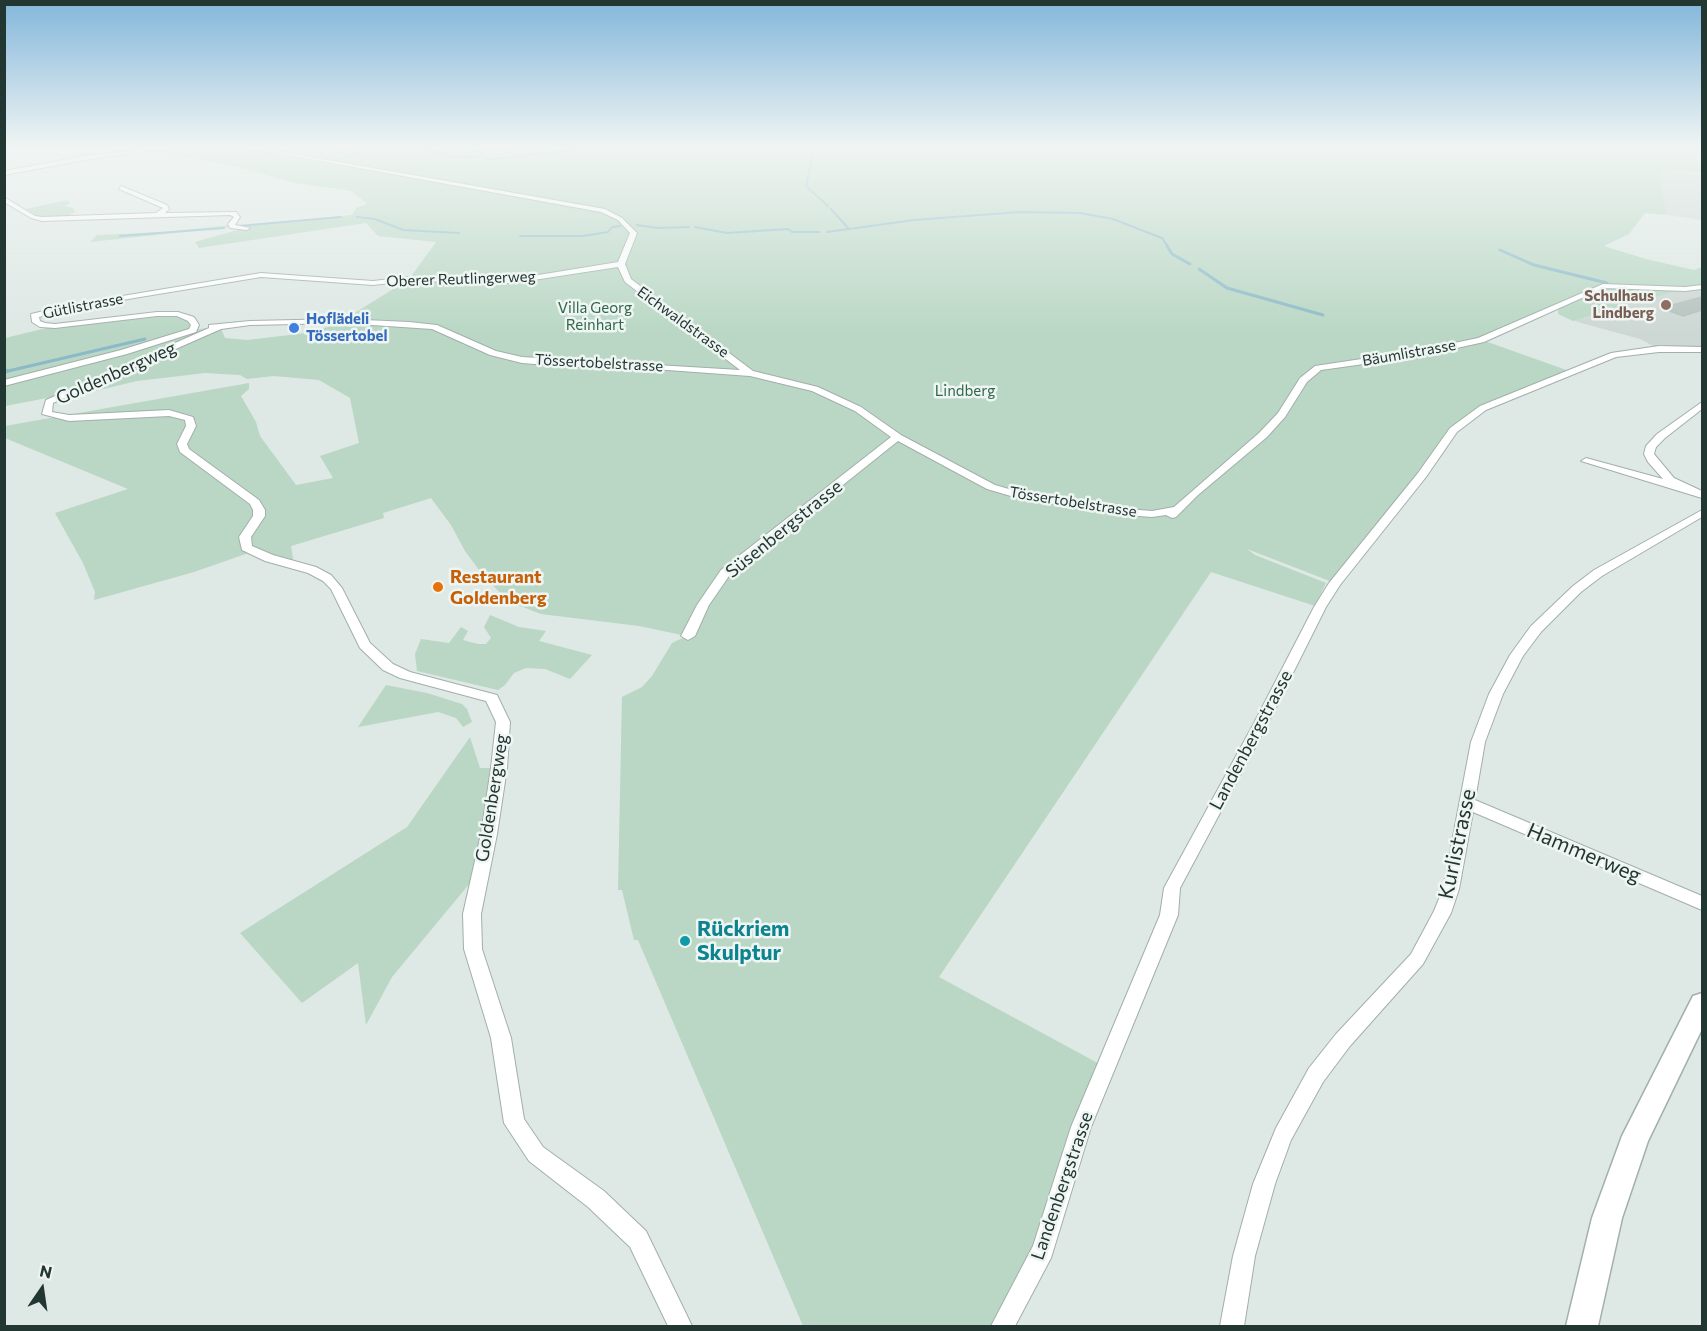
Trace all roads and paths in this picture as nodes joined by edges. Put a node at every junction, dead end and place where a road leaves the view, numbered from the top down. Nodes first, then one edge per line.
1 (22, 210) edge
2 (165, 210) edge
3 (603, 210) edge
4 (158, 215) junction
5 (247, 228) dead end
6 (621, 264) junction
7 (272, 275) joint
8 (1702, 287) edge
9 (220, 326) junction
10 (193, 330) junction
11 (1702, 350) edge
12 (750, 373) junction
13 (4, 383) edge
14 (1702, 405) edge
15 (897, 437) junction
16 (1586, 461) dead end
17 (1684, 488) junction
18 (1702, 495) edge
19 (1176, 510) junction
20 (1702, 513) edge
21 (1168, 519) dead end
22 (688, 636) dead end
23 (1466, 803) junction
24 (1702, 903) edge
25 (1702, 1004) edge
26 (680, 1326) edge
27 (1003, 1326) edge
28 (1232, 1326) edge
29 (1582, 1326) edge

1 - 4 street
2 - 4 street
3 - 6 street
4 - 5 street
6 - 7 street, Oberer Reutlingerweg
6 - 12 street, Eichwaldstrasse
7 - 10 street, Gütlistrasse
8 - 19 street, Bäumlistrasse
9 - 10 street, Tössertobelstrasse
9 - 12 street, Tössertobelstrasse
9 - 26 street, Goldenbergweg
10 - 13 street, Tössertobelstrasse
11 - 27 street, Landenbergstrasse
12 - 15 street, Tössertobelstrasse
14 - 17 street
15 - 19 street, Tössertobelstrasse
15 - 22 street, Süsenbergstrasse
16 - 17 street
17 - 18 street
19 - 21 street, Bäumlistrasse
20 - 23 street, Kurlistrasse
23 - 24 street, Hammerweg
23 - 28 street, Kurlistrasse
25 - 29 street

